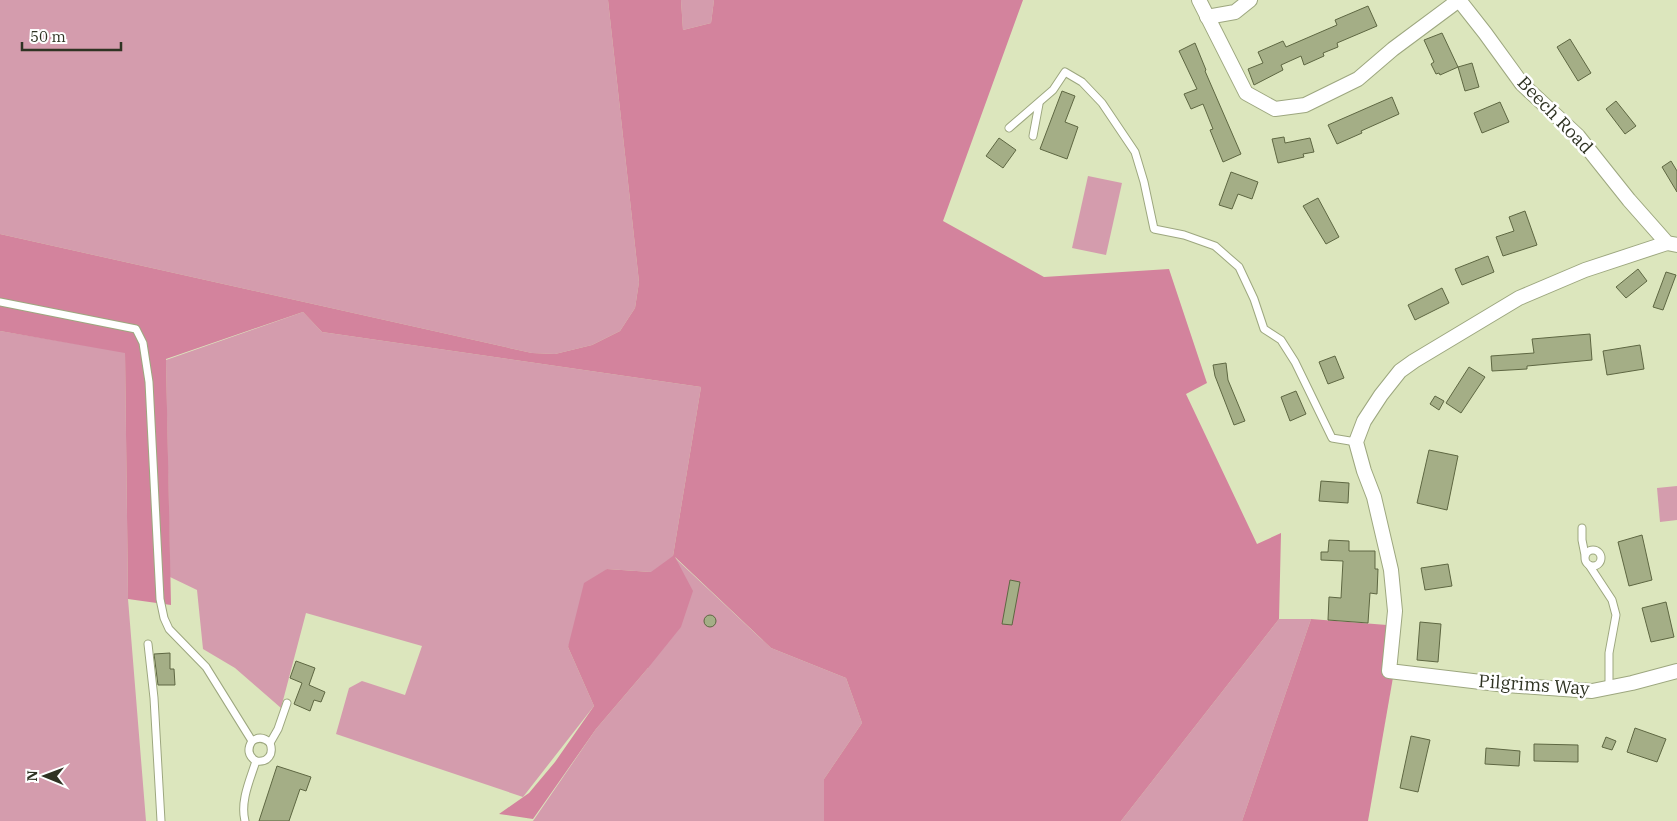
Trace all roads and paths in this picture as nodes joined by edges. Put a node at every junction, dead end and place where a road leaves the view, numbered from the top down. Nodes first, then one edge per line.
1 (1199, 0) edge
2 (1250, 0) edge
3 (1459, 0) edge
4 (1207, 17) junction
5 (1039, 104) junction
6 (1009, 128) dead end
7 (1033, 136) dead end
8 (1672, 244) edge
9 (0, 302) edge
10 (1356, 442) junction
11 (1582, 528) dead end
12 (1585, 555) junction
13 (1589, 565) junction
14 (148, 644) dead end
15 (1677, 671) edge
16 (1609, 687) junction
17 (287, 703) dead end
18 (252, 741) junction
19 (270, 743) junction
20 (256, 761) junction
21 (161, 821) edge
22 (245, 821) edge

1 - 4 street
2 - 4 street
3 - 4 street
3 - 8 street, Beech Road
5 - 6 lane
5 - 7 lane
5 - 10 lane
8 - 10 street
9 - 18 lane
10 - 16 street, Pilgrims Way
11 - 12 lane
12 - 13 lane
12 - 13 lane
13 - 16 lane
14 - 21 lane
15 - 16 street, Pilgrims Way
17 - 19 lane
18 - 19 lane
18 - 20 lane
19 - 20 lane
20 - 22 lane

